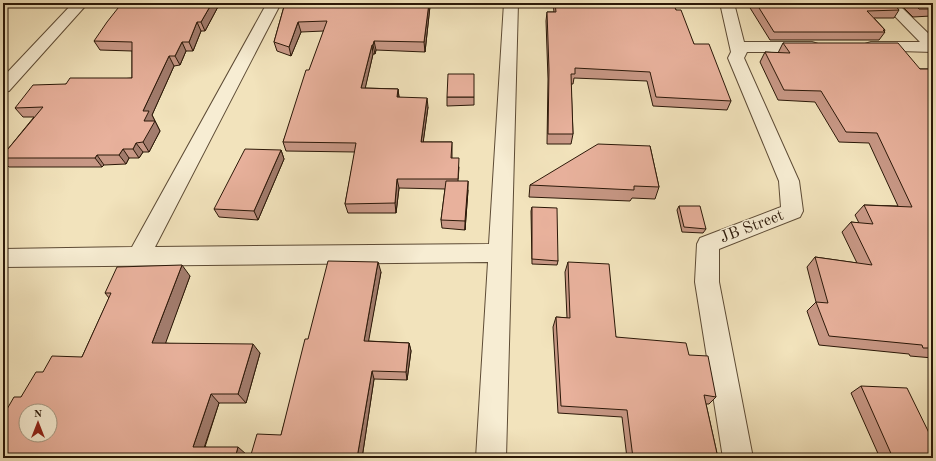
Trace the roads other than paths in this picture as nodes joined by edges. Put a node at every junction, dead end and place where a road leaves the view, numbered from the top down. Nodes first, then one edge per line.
1 (81, 3) edge
2 (274, 3) edge
3 (511, 3) edge
4 (727, 3) edge
5 (889, 3) edge
6 (738, 47) junction
7 (823, 47) edge
8 (854, 47) edge
9 (933, 47) edge
10 (3, 87) edge
11 (501, 253) junction
12 (139, 256) junction
13 (3, 258) edge
14 (490, 458) edge
15 (738, 458) edge

1 - 10 street
2 - 12 street
3 - 11 street
4 - 6 street, JB Street
5 - 9 street
6 - 7 street
6 - 15 street, JB Street
8 - 9 street
11 - 12 street
11 - 14 street
12 - 13 street

